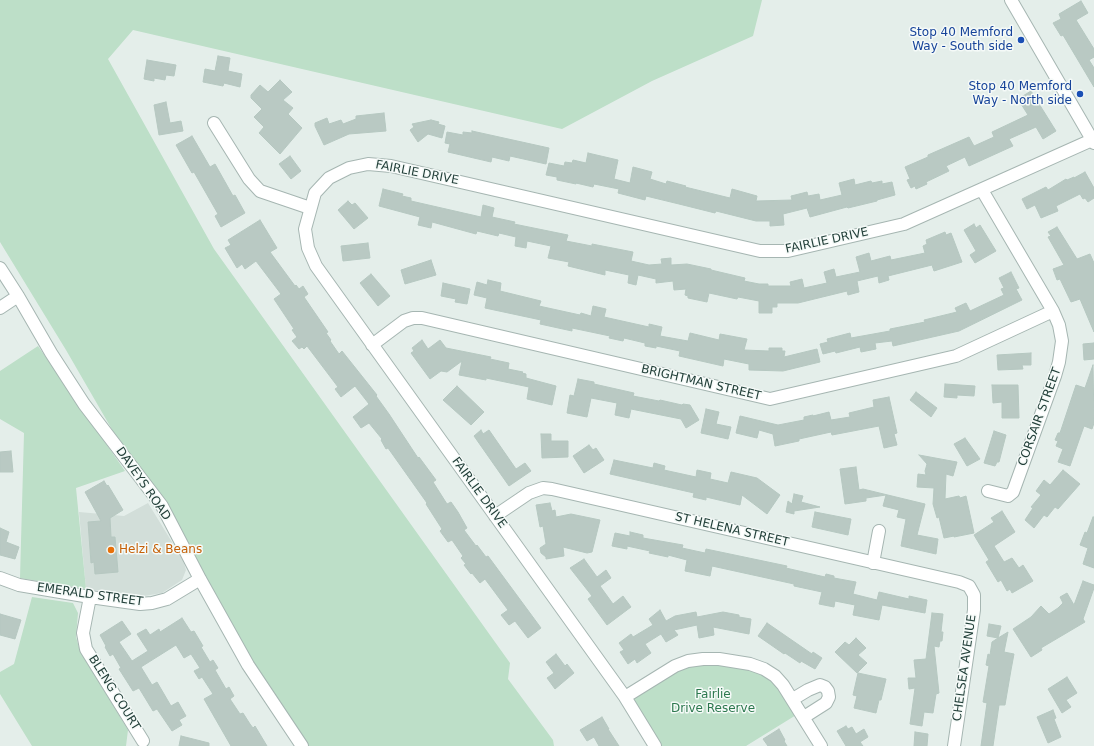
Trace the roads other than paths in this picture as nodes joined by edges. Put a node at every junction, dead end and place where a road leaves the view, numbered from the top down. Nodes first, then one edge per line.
1 (1011, 0) edge
2 (214, 123) dead end
3 (1093, 142) edge
4 (982, 190) junction
5 (310, 208) junction
6 (0, 268) edge
7 (18, 296) junction
8 (0, 308) edge
9 (1053, 311) junction
10 (372, 345) junction
11 (988, 491) dead end
12 (495, 516) junction
13 (879, 531) dead end
14 (873, 563) junction
15 (0, 578) edge
16 (200, 579) junction
17 (972, 591) joint
18 (90, 597) junction
19 (625, 697) junction
20 (792, 699) junction
21 (804, 717) junction
22 (143, 741) dead end
23 (302, 746) edge
24 (655, 746) edge
25 (821, 746) edge
26 (954, 746) edge

1 - 3 street
2 - 5 street
3 - 4 street, FAIRLIE DRIVE
4 - 5 street, FAIRLIE DRIVE
4 - 9 street, CORSAIR STREET
5 - 10 street, FAIRLIE DRIVE
6 - 7 street, DAVEYS ROAD
7 - 8 street
7 - 16 street, DAVEYS ROAD
9 - 10 street, BRIGHTMAN STREET
9 - 11 street, CORSAIR STREET
10 - 12 street, FAIRLIE DRIVE
12 - 14 street, ST HELENA STREET
12 - 19 street, FAIRLIE DRIVE
13 - 14 street
14 - 17 street, ST HELENA STREET
15 - 18 street, EMERALD STREET
16 - 18 street, EMERALD STREET
16 - 23 street, DAVEYS ROAD
17 - 26 street, CHELSEA AVENUE
18 - 22 street, BLENG COURT
19 - 20 street
19 - 24 street, FAIRLIE DRIVE
20 - 21 street
20 - 21 street
21 - 25 street

